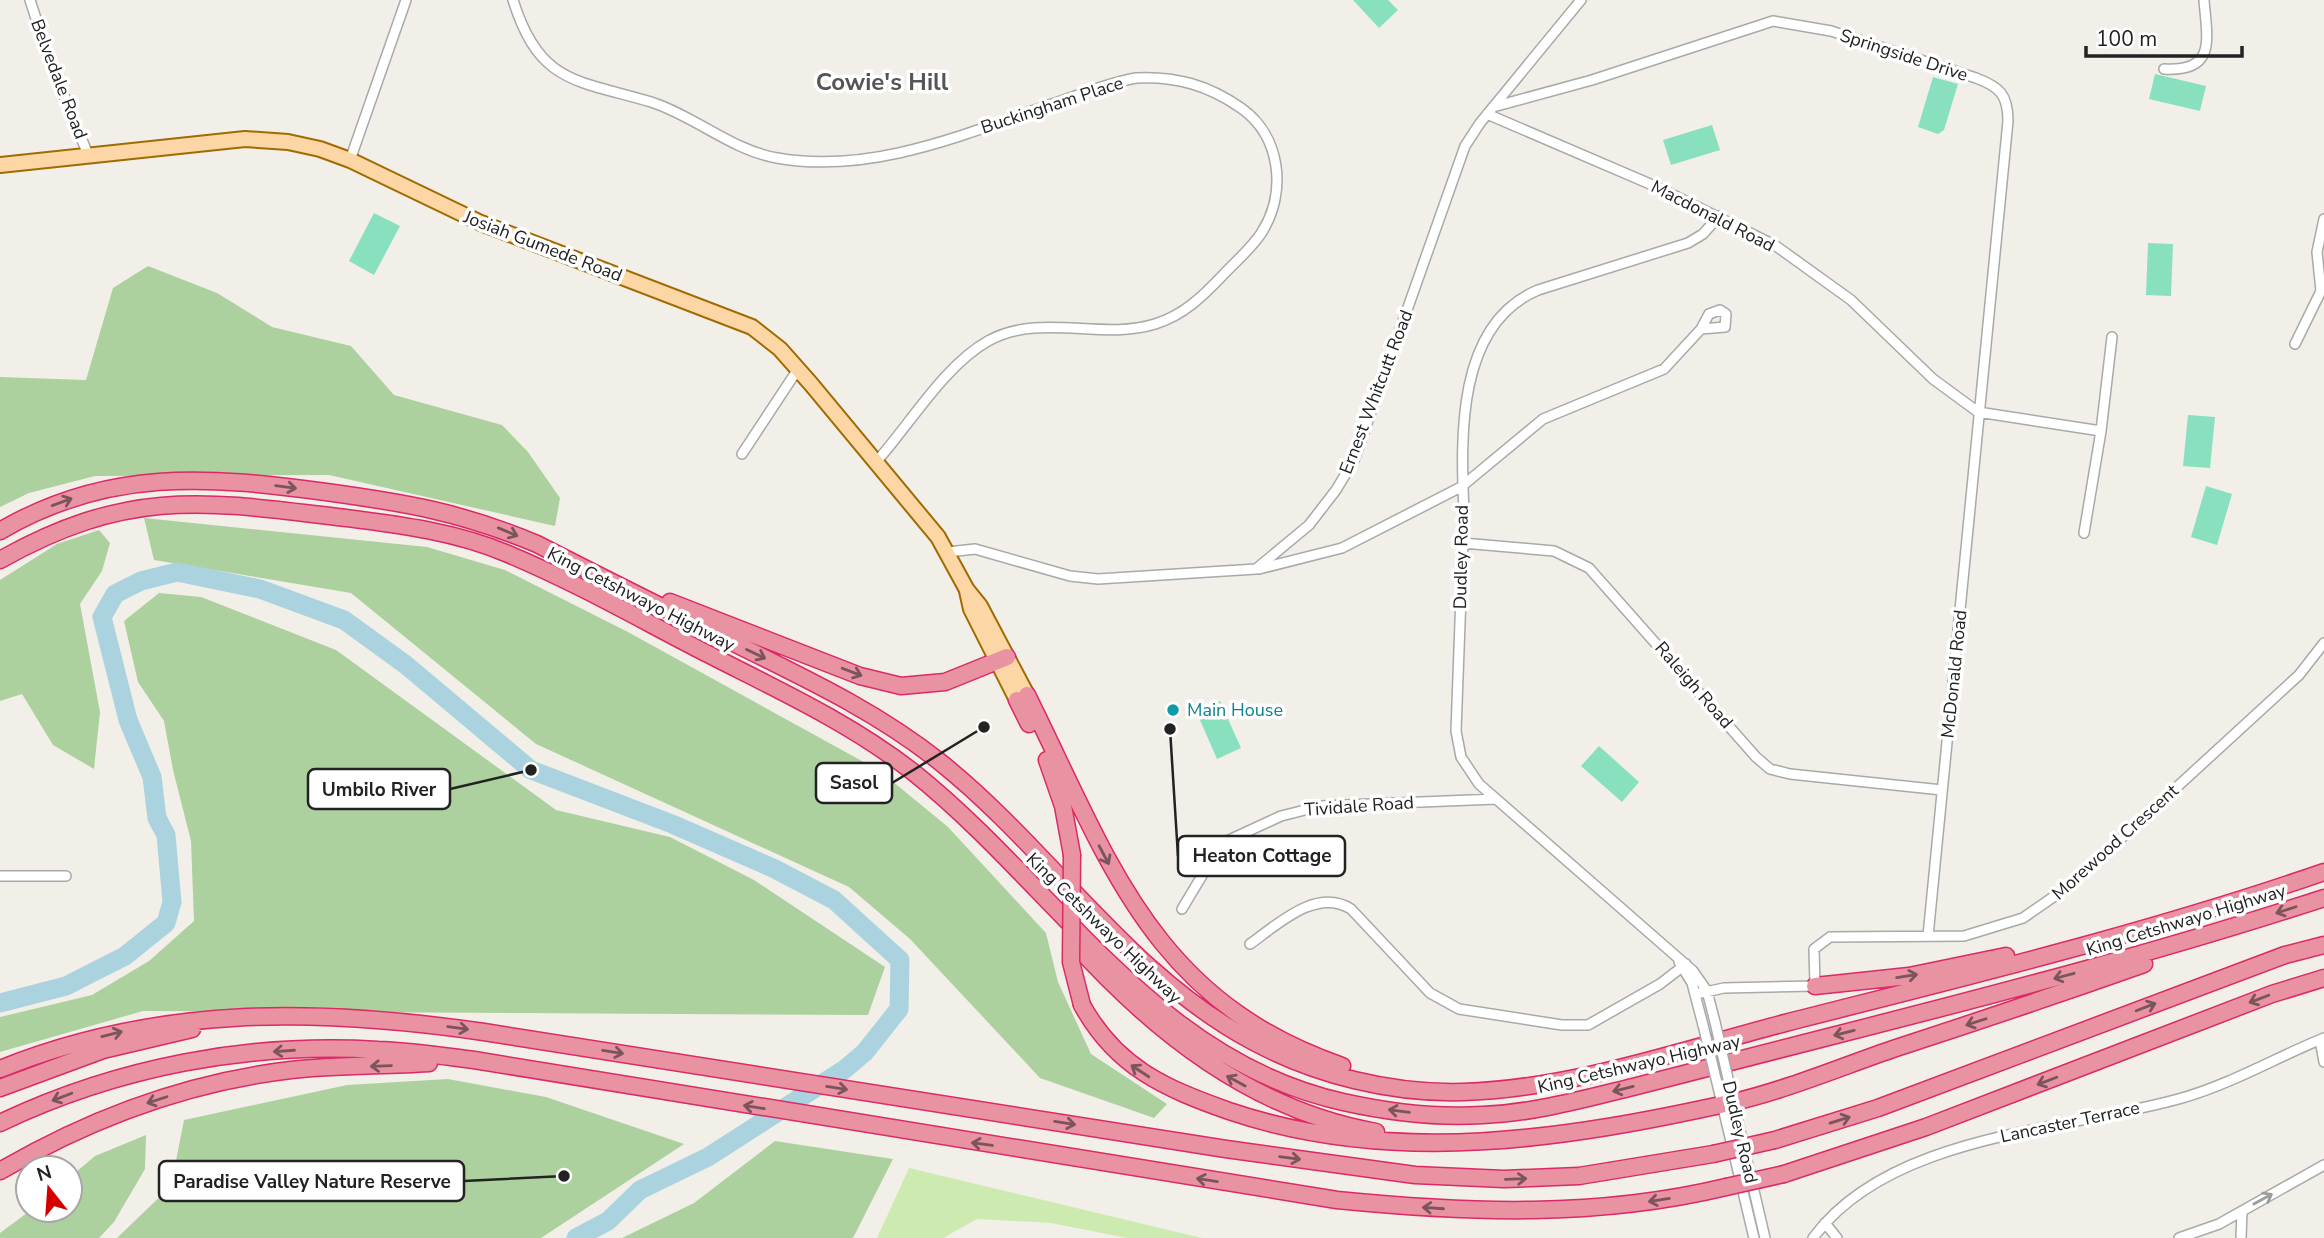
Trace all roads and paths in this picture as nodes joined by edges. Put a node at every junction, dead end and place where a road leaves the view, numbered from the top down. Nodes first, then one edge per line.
1 (30, 0) edge
2 (405, 0) edge
3 (513, 0) edge
4 (1581, 0) edge
5 (2204, 0) edge
6 (2164, 69) dead end
7 (1490, 110) junction
8 (89, 157) junction
9 (350, 160) junction
10 (0, 165) edge
11 (1719, 216) junction
12 (2324, 219) edge
13 (1701, 328) dead end
14 (2112, 337) dead end
15 (2295, 344) dead end
16 (798, 369) junction
17 (1978, 412) junction
18 (2101, 431) junction
19 (743, 454) dead end
20 (877, 461) junction
21 (1461, 487) junction
22 (0, 531) edge
23 (2084, 533) dead end
24 (1463, 543) junction
25 (948, 552) junction
26 (0, 560) edge
27 (1256, 569) junction
28 (627, 590) junction
29 (2324, 643) edge
30 (1002, 659) junction
31 (1022, 698) junction
32 (1942, 790) junction
33 (1496, 799) junction
34 (973, 826) junction
35 (2324, 871) edge
36 (0, 876) edge
37 (66, 876) dead end
38 (2324, 898) edge
39 (1182, 909) dead end
40 (2247, 923) junction
41 (1928, 936) junction
42 (1250, 944) dead end
43 (2324, 945) edge
44 (1684, 966) junction
45 (2324, 978) edge
46 (1815, 986) junction
47 (1707, 991) junction
48 (1696, 994) junction
49 (292, 1017) junction
50 (2322, 1039) edge
51 (474, 1060) junction
52 (2324, 1062) edge
53 (0, 1069) edge
54 (1517, 1087) junction
55 (0, 1088) edge
56 (1728, 1103) junction
57 (0, 1123) edge
58 (1465, 1142) junction
59 (2324, 1165) edge
60 (0, 1171) edge
61 (2242, 1211) junction
62 (1825, 1223) junction
63 (2201, 1235) edge
64 (1754, 1238) edge
65 (1765, 1238) edge
66 (1813, 1238) edge
67 (1837, 1238) edge
68 (2179, 1238) edge
69 (2241, 1238) edge

1 - 8 street, Belvedale Road
2 - 9 street
3 - 20 street, Buckingham Place
4 - 7 street, Ernest Whitcutt Road
5 - 6 street
7 - 11 street, Macdonald Road
7 - 17 street, Springside Drive
7 - 27 street, Ernest Whitcutt Road
8 - 9 main road, Josiah Gumede Road
8 - 10 main road, Josiah Gumede Road
9 - 16 main road, Josiah Gumede Road
11 - 17 street, Macdonald Road
11 - 21 street, Dudley Road
12 - 15 street
13 - 21 street
14 - 18 street
16 - 19 street
16 - 20 main road, Josiah Gumede Road
17 - 18 street
17 - 32 street, McDonald Road
18 - 23 street
20 - 25 main road, Josiah Gumede Road
21 - 24 street, Dudley Road
21 - 27 street
22 -> 28 highway, King Cetshwayo Highway
24 - 32 street, Raleigh Road
24 - 33 street, Dudley Road
25 - 27 street
25 - 30 main road, Josiah Gumede Road
26 - 34 highway, King Cetshwayo Highway
28 -> 30 highway
28 -> 54 highway, King Cetshwayo Highway
29 - 41 street, Morewood Crescent
30 - 31 main road, Josiah Gumede Road
31 -> 54 highway
58 -> 31 highway, bridge
32 - 41 street, McDonald Road
33 - 39 street, Tividale Road
33 - 44 street, Dudley Road
40 -> 34 highway, King Cetshwayo Highway
58 -> 34 highway
46 -> 35 highway
35 - 54 highway, King Cetshwayo Highway
36 - 37 street
38 -> 40 highway, King Cetshwayo Highway
40 -> 56 highway
41 - 46 street, Morewood Crescent
42 - 44 street
49 -> 43 highway, bridge
44 - 47 street, Dudley Road
44 - 48 street, Dudley Road
45 -> 51 highway, bridge
46 - 47 street
47 - 48 street
47 - 56 street, Dudley Road, bridge
48 - 56 street, Dudley Road, bridge
53 -> 49 highway
49 - 55 highway
50 - 52 street
50 - 62 street, Lancaster Terrace
51 -> 57 highway
51 -> 60 highway
56 - 58 highway
56 - 64 street, Dudley Road
56 - 65 street, Dudley Road
61 -> 59 street
61 - 63 street
61 - 69 street
62 - 66 street, Lancaster Terrace
62 - 67 street
63 - 68 street

